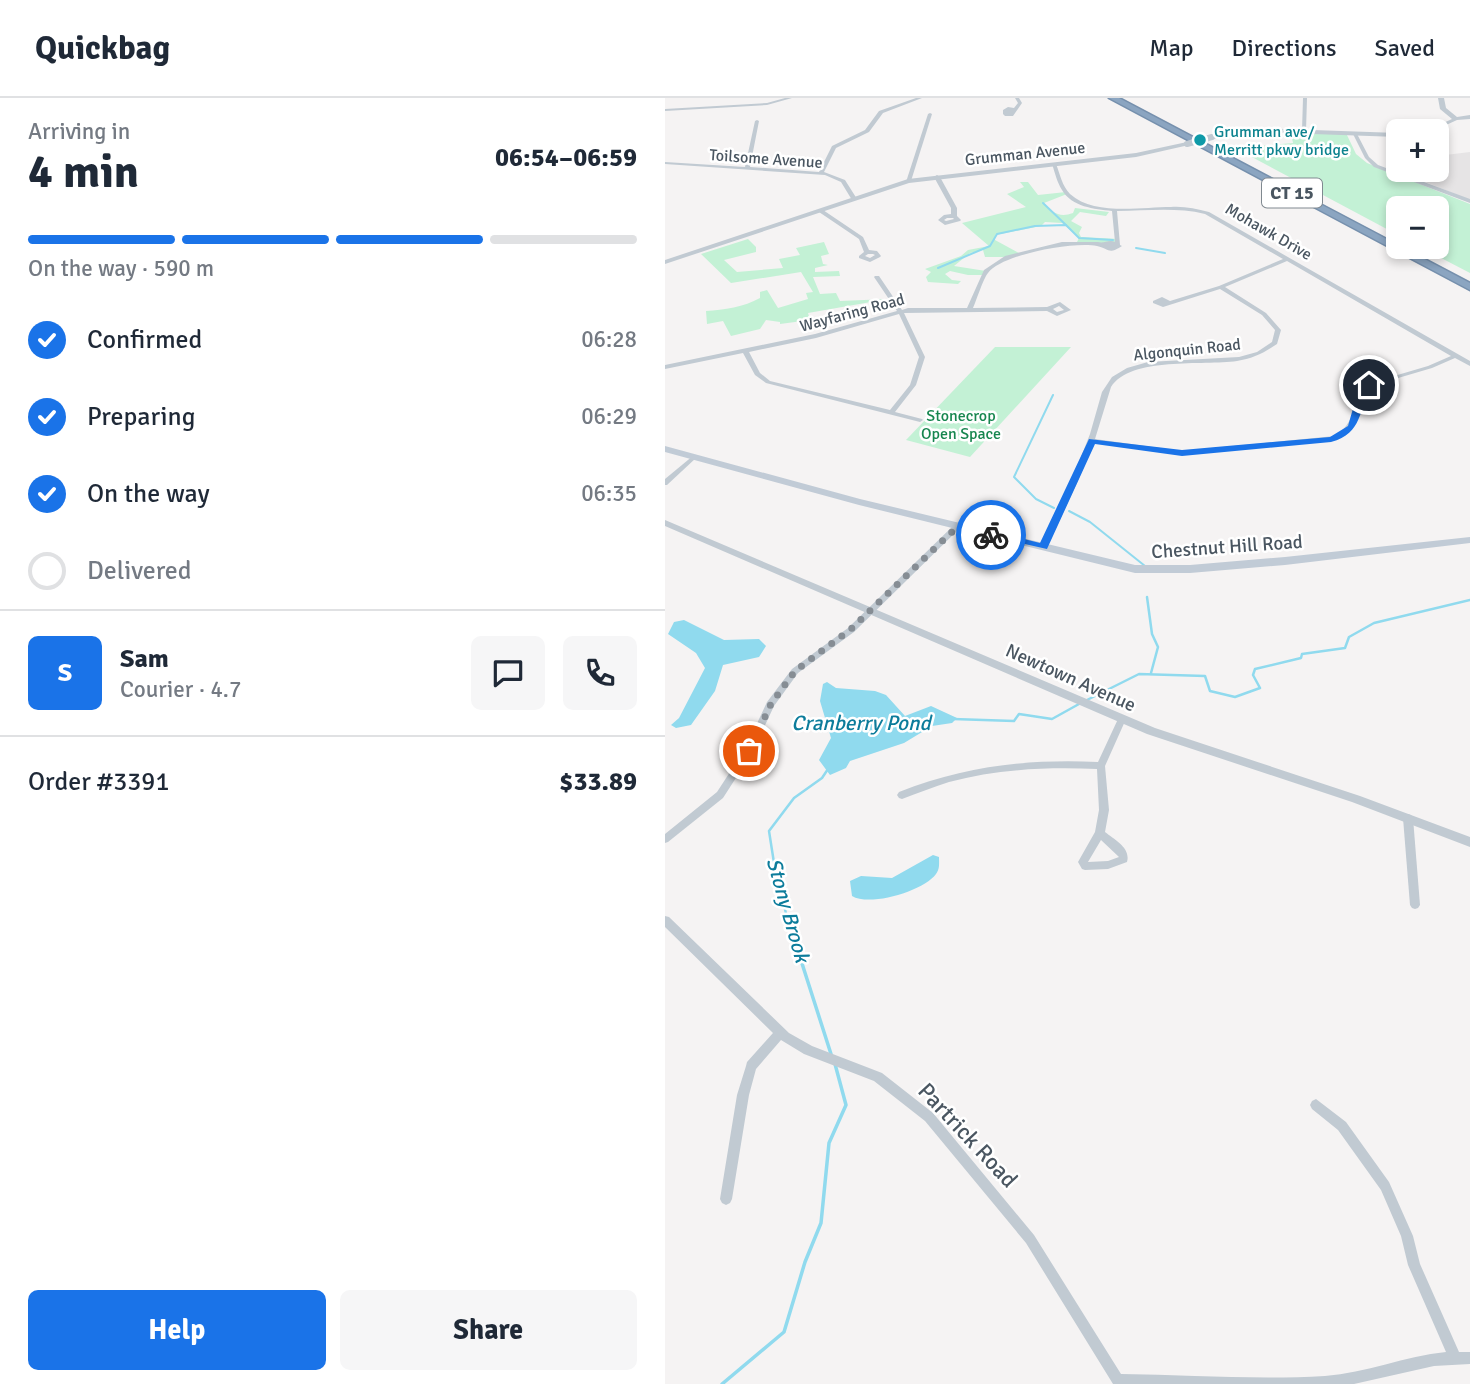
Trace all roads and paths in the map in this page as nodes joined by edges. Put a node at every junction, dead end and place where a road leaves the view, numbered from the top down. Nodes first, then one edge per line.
1 (790, 98) edge
2 (920, 98) edge
3 (1017, 98) edge
4 (1113, 98) edge
5 (1124, 98) edge
6 (1305, 98) edge
7 (1441, 98) edge
8 (665, 110) edge
9 (1014, 111) dead end
10 (930, 114) dead end
11 (1470, 117) edge
12 (1456, 119) junction
13 (757, 121) dead end
14 (1449, 122) edge
15 (1304, 131) junction
16 (1354, 133) junction
17 (1386, 134) edge
18 (665, 163) edge
19 (1054, 163) junction
20 (747, 168) junction
21 (821, 174) junction
22 (937, 177) junction
23 (908, 181) junction
24 (854, 199) junction
25 (1470, 201) edge
26 (1114, 209) junction
27 (821, 211) junction
28 (954, 216) dead end
29 (1386, 236) edge
30 (867, 252) dead end
31 (1288, 259) junction
32 (1430, 259) edge
33 (665, 262) edge
34 (877, 277) dead end
35 (1470, 280) edge
36 (1221, 287) junction
37 (1470, 287) edge
38 (1168, 302) dead end
39 (970, 308) junction
40 (1048, 309) dead end
41 (901, 312) junction
42 (746, 352) junction
43 (1455, 356) junction
44 (1470, 364) edge
45 (665, 367) edge
46 (891, 412) junction
47 (920, 420) dead end
48 (1092, 441) junction
49 (665, 449) edge
50 (694, 457) junction
51 (665, 483) edge
52 (665, 523) edge
53 (957, 527) junction
54 (1470, 540) edge
55 (1043, 547) junction
56 (871, 611) junction
57 (1122, 719) junction
58 (1101, 766) junction
59 (902, 795) dead end
60 (1408, 818) junction
61 (1101, 833) dead end
62 (665, 839) edge
63 (1470, 842) edge
64 (1415, 905) dead end
65 (665, 920) edge
66 (780, 1033) junction
67 (1316, 1105) dead end
68 (726, 1199) dead end
69 (1455, 1357) junction
70 (1470, 1358) edge
71 (1119, 1382) edge
72 (1217, 1383) edge

1 - 8 street
2 - 21 street
3 - 9 street
4 - 37 highway, CT 15
5 - 29 highway, CT 15
6 - 15 street
7 - 12 street
10 - 23 street
11 - 12 street
12 - 14 street
13 - 20 street
15 - 16 street, Grumman Avenue
15 - 19 street, Grumman Avenue, bridge
16 - 17 street, Grumman Avenue
16 - 25 street
18 - 20 street, Toilsome Avenue
19 - 22 street, Grumman Avenue
19 - 26 street, Mohawk Drive
20 - 21 street, Toilsome Avenue
21 - 24 street, Toilsome Avenue
22 - 23 street, Grumman Avenue
22 - 28 street
23 - 24 street, Grumman Avenue
24 - 27 street, Grumman Avenue
26 - 31 street, Mohawk Drive
26 - 39 street
27 - 30 street
27 - 33 street, Grumman Avenue
31 - 36 street
31 - 43 street, Mohawk Drive
32 - 35 highway
34 - 41 street
36 - 38 street
36 - 48 street, Algonquin Road
39 - 40 street, Wayfaring Road
39 - 41 street, Wayfaring Road
41 - 42 street, Wayfaring Road
41 - 46 street
42 - 45 street, Wayfaring Road
42 - 46 street
43 - 44 street, Mohawk Drive
43 - 48 street
46 - 47 street
48 - 55 street, Algonquin Road
49 - 50 main road, Chestnut Hill Road
50 - 51 street
50 - 53 main road, Chestnut Hill Road
52 - 56 street, Newtown Avenue
53 - 55 main road, Chestnut Hill Road
53 - 56 street
54 - 55 main road, Chestnut Hill Road
56 - 57 street, Newtown Avenue
56 - 62 street
57 - 58 street
57 - 60 street, Newtown Avenue
58 - 59 street
58 - 61 street
60 - 63 street, Newtown Avenue
60 - 64 street
65 - 66 street, Partrick Road
66 - 68 street
66 - 71 street, Partrick Road
67 - 69 street
69 - 70 street
69 - 72 street
71 - 72 street

